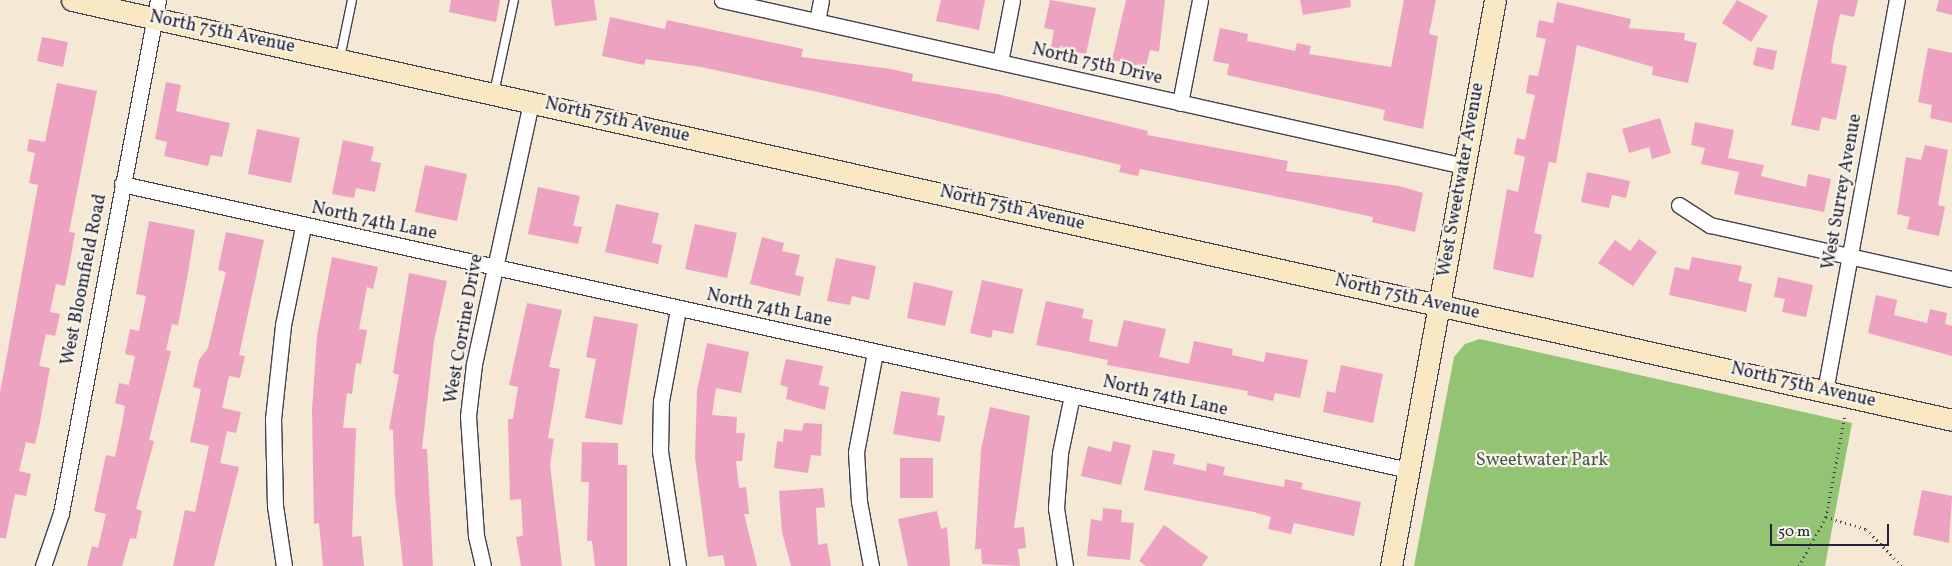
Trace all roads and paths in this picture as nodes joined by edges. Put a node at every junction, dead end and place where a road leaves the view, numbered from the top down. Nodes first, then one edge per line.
1 (72, 0) edge
2 (352, 0) edge
3 (514, 0) edge
4 (722, 0) edge
5 (821, 0) edge
6 (1012, 0) edge
7 (1200, 0) edge
8 (1495, 0) edge
9 (1897, 0) edge
10 (156, 9) edge
11 (817, 21) junction
12 (340, 60) junction
13 (1000, 62) junction
14 (494, 93) junction
15 (531, 102) junction
16 (1180, 102) junction
17 (1464, 166) junction
18 (122, 184) junction
19 (1679, 204) dead end
20 (303, 227) junction
21 (1850, 258) junction
22 (494, 267) junction
23 (1952, 279) edge
24 (1439, 305) junction
25 (678, 309) junction
26 (876, 352) junction
27 (1825, 391) junction
28 (1072, 395) junction
29 (1849, 397) junction
30 (1952, 420) edge
31 (1409, 470) junction
32 (1826, 517) junction
33 (43, 566) edge
34 (284, 566) edge
35 (483, 566) edge
36 (678, 566) edge
37 (871, 566) edge
38 (1065, 566) edge
39 (1391, 566) edge
40 (1799, 566) edge
41 (1902, 566) edge

1 - 10 main road, North 75th Avenue
2 - 12 lane
3 - 14 lane
4 - 11 street, North 75th Drive
5 - 11 street
6 - 13 street
7 - 16 street
8 - 17 main road, West Sweetwater Avenue
9 - 21 street, West Surrey Avenue
10 - 12 main road, North 75th Avenue
10 - 18 street, West Bloomfield Road
11 - 13 street, North 75th Drive
12 - 14 main road, North 75th Avenue
13 - 16 street, North 75th Drive
14 - 15 main road, North 75th Avenue
15 - 22 street, West Corrine Drive
15 - 24 main road, North 75th Avenue
16 - 17 street, North 75th Drive
17 - 24 main road, West Sweetwater Avenue
18 - 20 street, North 74th Lane
18 - 33 street, West Bloomfield Road
19 - 21 street
20 - 22 street, North 74th Lane
20 - 34 street
21 - 23 street
21 - 27 street, West Surrey Avenue
22 - 25 street, North 74th Lane
22 - 35 street, West Corrine Drive
24 - 27 main road, North 75th Avenue
24 - 31 main road, West Sweetwater Avenue
25 - 26 street, North 74th Lane
25 - 36 street
26 - 28 street, North 74th Lane
26 - 37 street
27 - 29 main road, North 75th Avenue
28 - 31 street, North 74th Lane
28 - 38 street
29 - 30 main road, North 75th Avenue
29 - 32 path
31 - 39 main road, West Sweetwater Avenue
32 - 40 path
32 - 41 path

